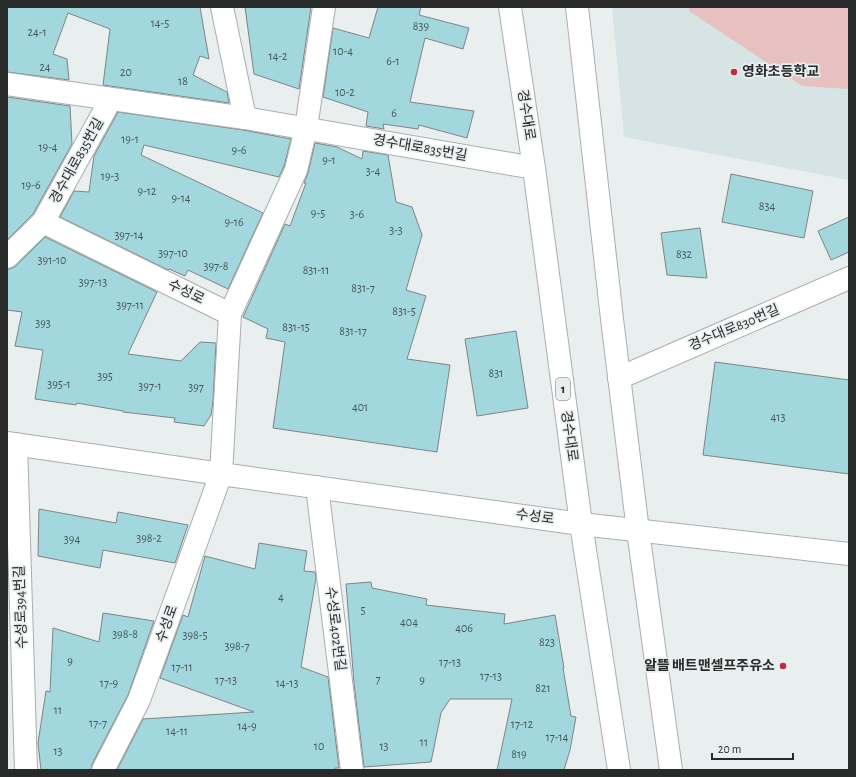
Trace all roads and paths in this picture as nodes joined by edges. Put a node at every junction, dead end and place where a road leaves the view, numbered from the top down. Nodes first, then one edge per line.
1 (222, 7) edge
2 (324, 7) edge
3 (510, 7) edge
4 (577, 7) edge
5 (7, 84) edge
6 (111, 99) junction
7 (245, 118) junction
8 (306, 128) junction
9 (534, 168) junction
10 (43, 222) junction
11 (7, 257) edge
12 (849, 278) edge
13 (230, 314) junction
14 (619, 378) junction
15 (11, 443) edge
16 (221, 474) junction
17 (317, 487) junction
18 (581, 524) junction
19 (638, 531) junction
20 (849, 554) edge
21 (26, 770) edge
22 (103, 770) edge
23 (352, 770) edge
24 (619, 770) edge
25 (671, 770) edge

1 - 7 street
2 - 8 street
3 - 9 street, 경수대로 / 1
4 - 14 street
5 - 6 street, 경수대로835번길
6 - 7 street, 경수대로835번길
6 - 10 street, 경수대로835번길
7 - 8 street, 경수대로835번길
8 - 9 street, 경수대로835번길
8 - 13 street
9 - 18 street, 경수대로 / 1
10 - 11 street
10 - 13 street, 수성로
12 - 14 street, 경수대로830번길
13 - 16 street, 수성로
14 - 19 street
15 - 16 street, 수성로
15 - 21 street, 수성로394번길
16 - 17 street, 수성로
16 - 22 street, 수성로
17 - 18 street, 수성로
17 - 23 street, 수성로402번길
18 - 19 street, 수성로
18 - 24 street, 경수대로 / 1
19 - 20 street, 수성로
19 - 25 street

